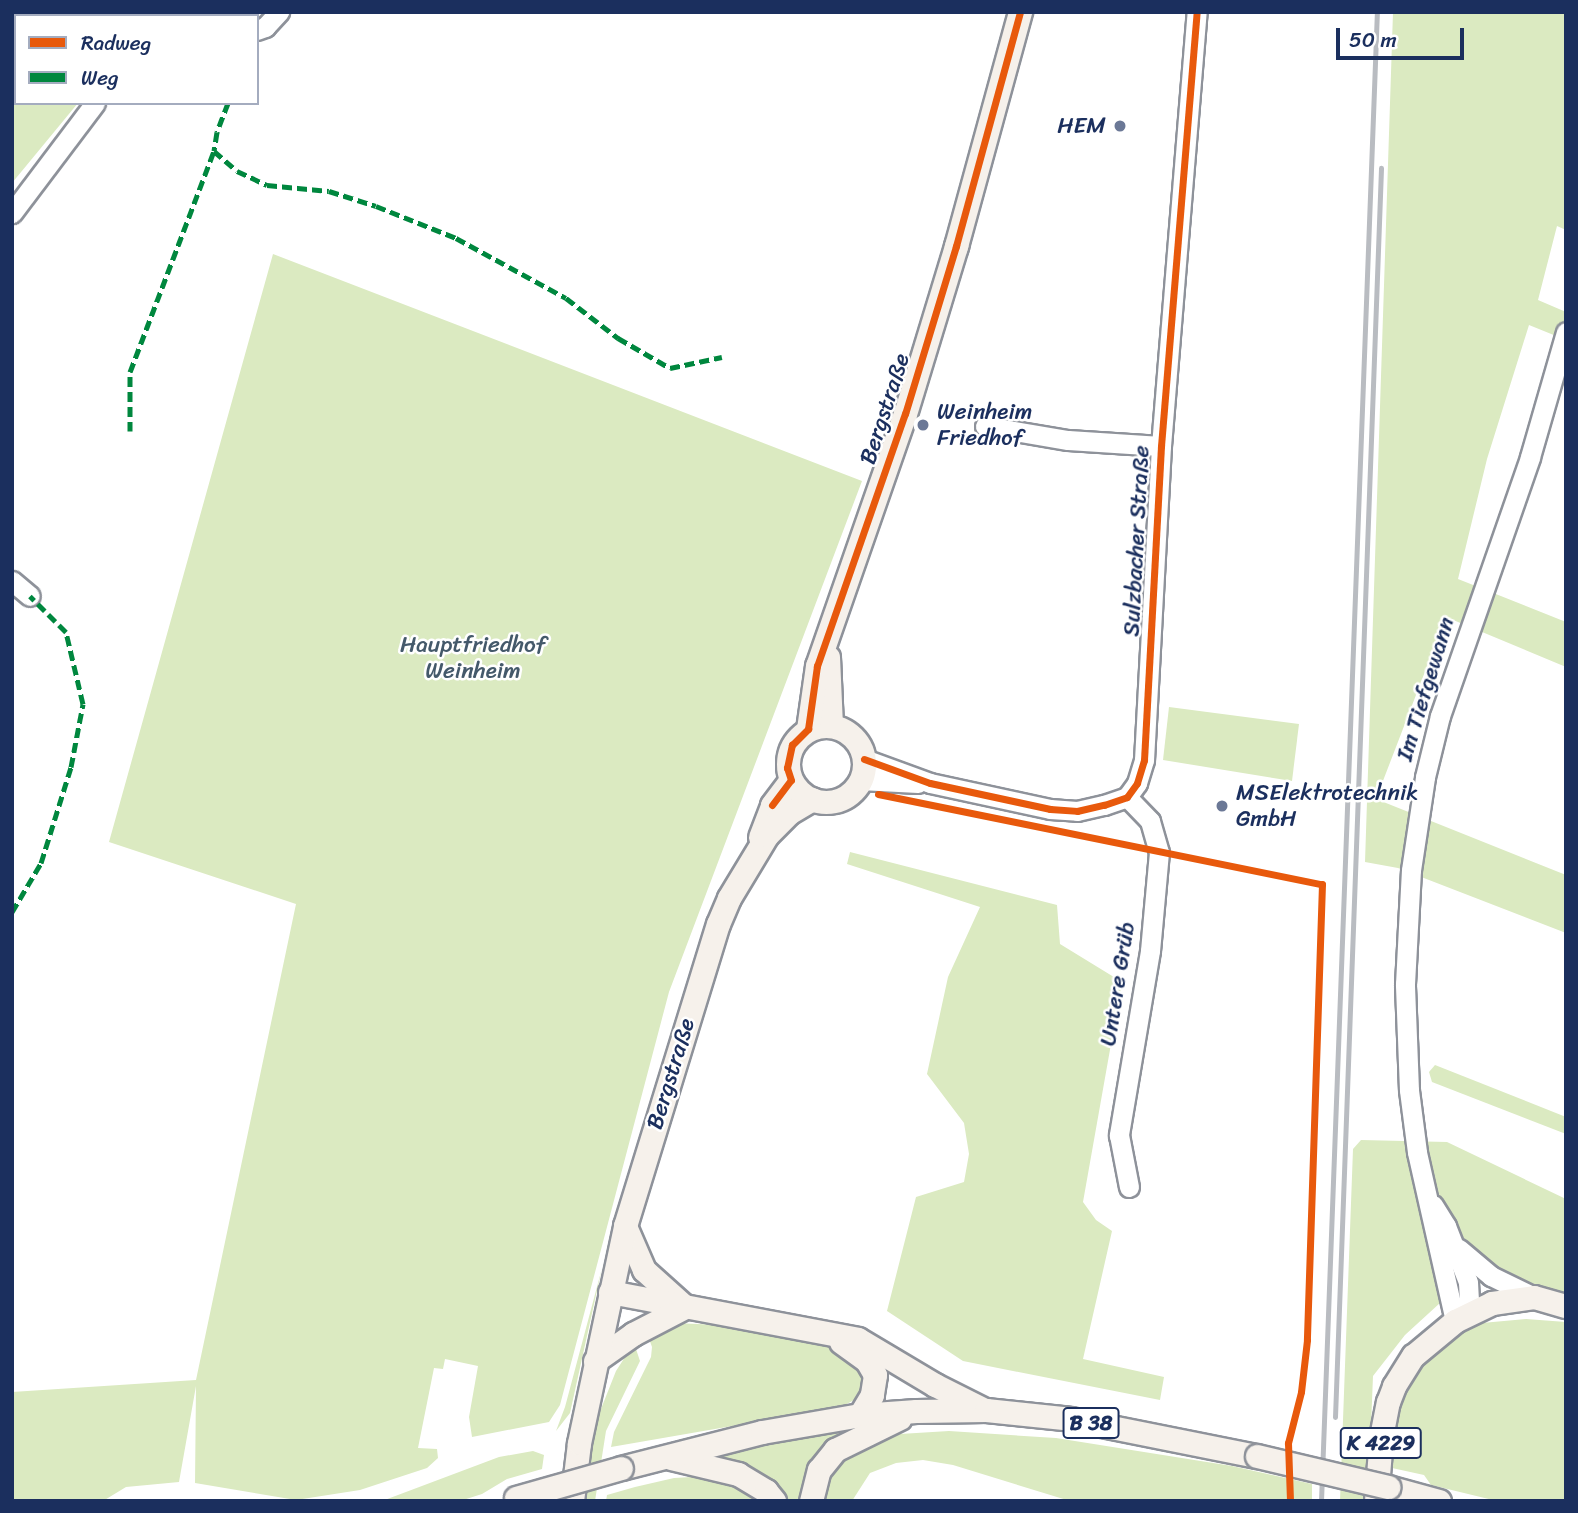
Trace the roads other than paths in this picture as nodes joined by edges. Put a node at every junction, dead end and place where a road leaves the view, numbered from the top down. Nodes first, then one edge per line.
1 (279, 12) edge
2 (1020, 12) edge
3 (1196, 12) edge
4 (259, 29) edge
5 (93, 105) edge
6 (12, 213) edge
7 (1566, 332) edge
8 (985, 426) dead end
9 (1161, 446) junction
10 (12, 581) edge
11 (30, 596) dead end
12 (828, 630) junction
13 (831, 726) junction
14 (808, 729) junction
15 (862, 770) junction
16 (791, 780) junction
17 (1127, 797) junction
18 (812, 799) junction
19 (750, 863) junction
20 (1129, 1187) dead end
21 (1429, 1198) junction
22 (625, 1226) junction
23 (1454, 1244) junction
24 (610, 1292) junction
25 (1534, 1297) junction
26 (1566, 1306) edge
27 (685, 1307) junction
28 (1566, 1314) edge
29 (1459, 1319) junction
30 (830, 1335) junction
31 (595, 1361) junction
32 (986, 1410) junction
33 (916, 1411) junction
34 (860, 1415) junction
35 (664, 1456) junction
36 (1382, 1494) edge
37 (511, 1499) edge
38 (572, 1501) edge
39 (774, 1501) edge
40 (811, 1501) edge
41 (1439, 1501) edge

1 - 4 street
2 - 12 main road, Bergstraße
3 - 9 street, Sulzbacher Straße
5 - 6 street
7 - 21 street, Im Tiefgewann
8 - 9 street, Sulzbacher Straße
9 - 17 street, Sulzbacher Straße
10 - 11 street
12 - 13 main road, Bergstraße
12 - 14 main road, Bergstraße
13 - 14 main road
13 - 15 main road
14 - 16 main road
15 - 17 street
15 - 18 main road, Bergstraße
16 - 18 main road
16 - 19 main road, Bergstraße
17 - 20 street, Untere Grüb
18 - 19 main road, Bergstraße
19 - 22 main road, Bergstraße
21 - 23 street, Im Tiefgewann
21 - 29 street, Im Tiefgewann
22 - 24 main road, Bergstraße
22 - 27 main road
23 - 25 street, Im Tiefgewann
23 - 29 street, Im Tiefgewann
24 - 27 main road
24 - 31 main road, Bergstraße
25 - 26 main road, K 4229
25 - 29 main road, K 4229
27 - 30 main road
27 - 31 main road
28 - 29 main road
29 - 36 main road, K 4229
30 - 32 main road
30 - 34 main road
31 - 38 main road, Bergstraße
32 - 33 main road, B 38
32 - 36 main road, B 38, bridge
33 - 34 main road, B 38
33 - 40 main road
34 - 35 main road, B 38
35 - 37 main road, B 38, bridge
35 - 39 main road
36 - 41 main road, B 38

